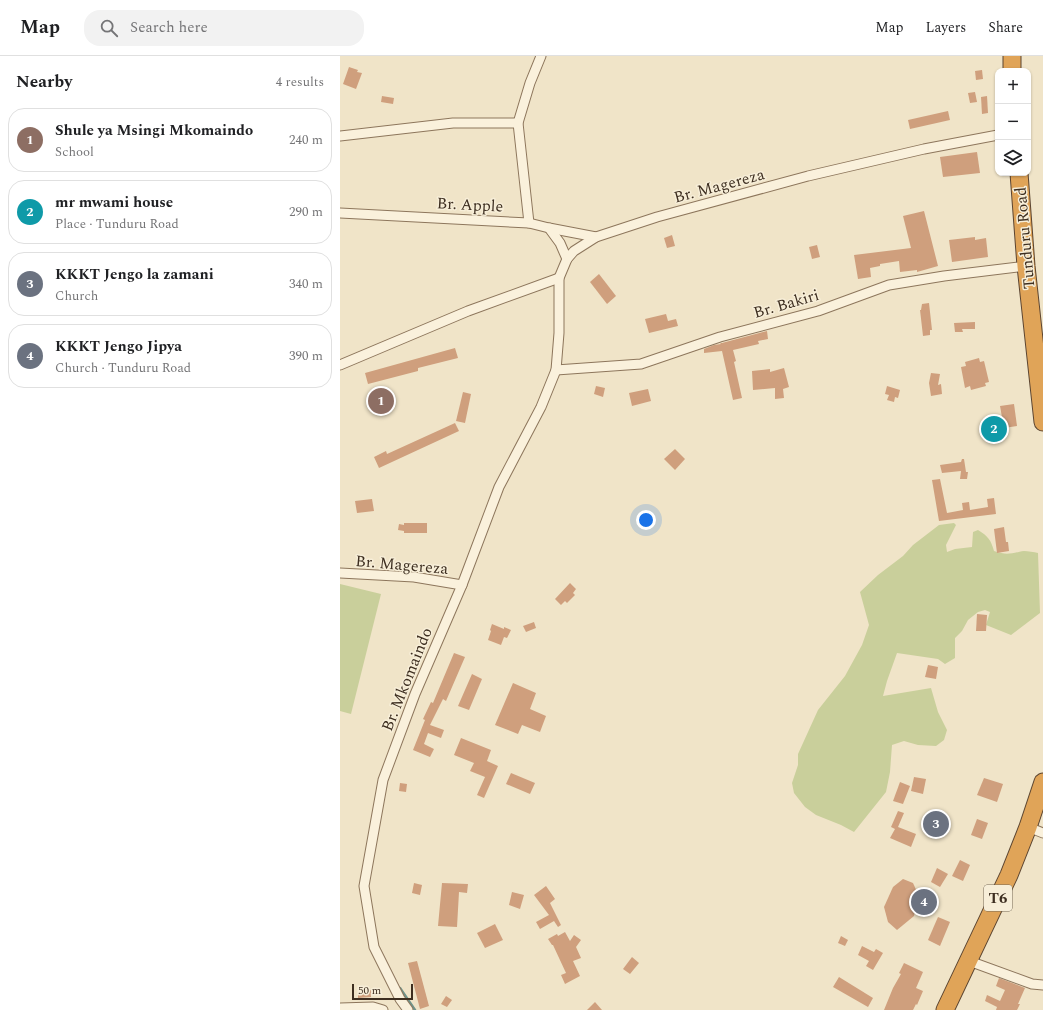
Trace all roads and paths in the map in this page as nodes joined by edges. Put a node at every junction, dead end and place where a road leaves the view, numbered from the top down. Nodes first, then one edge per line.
1 (541, 56) edge
2 (1012, 56) edge
3 (1012, 68) edge
4 (518, 123) junction
5 (340, 136) edge
6 (995, 136) edge
7 (1019, 176) edge
8 (340, 213) edge
9 (529, 222) junction
10 (549, 228) junction
11 (596, 238) junction
12 (567, 259) junction
13 (1026, 266) junction
14 (559, 278) junction
15 (340, 365) edge
16 (556, 370) junction
17 (1043, 422) edge
18 (340, 573) edge
19 (462, 585) junction
20 (1043, 782) edge
21 (1035, 830) edge
22 (968, 961) junction
23 (1043, 985) edge
24 (340, 1008) edge
25 (383, 1010) edge
26 (408, 1010) edge
27 (945, 1010) edge

1 - 4 street
2 - 3 highway
4 - 5 street
4 - 9 street
6 - 11 street, Br. Magereza
7 - 13 highway, Tunduru Road
8 - 9 street, Br. Apple
9 - 10 street, Br. Apple
10 - 11 street, Br. Apple
10 - 12 street
11 - 12 street, Br. Magereza
12 - 14 street, Br. Magereza
13 - 16 street, Br. Bakiri
13 - 17 highway, Tunduru Road
14 - 15 street
14 - 16 street, Br. Magereza
16 - 19 street, Br. Mkomaindo
18 - 19 street, Br. Magereza
19 - 26 street, Br. Mkomaindo
20 - 21 highway, T6
21 - 22 highway, T6
22 - 23 street
22 - 27 highway, T6
24 - 25 street

